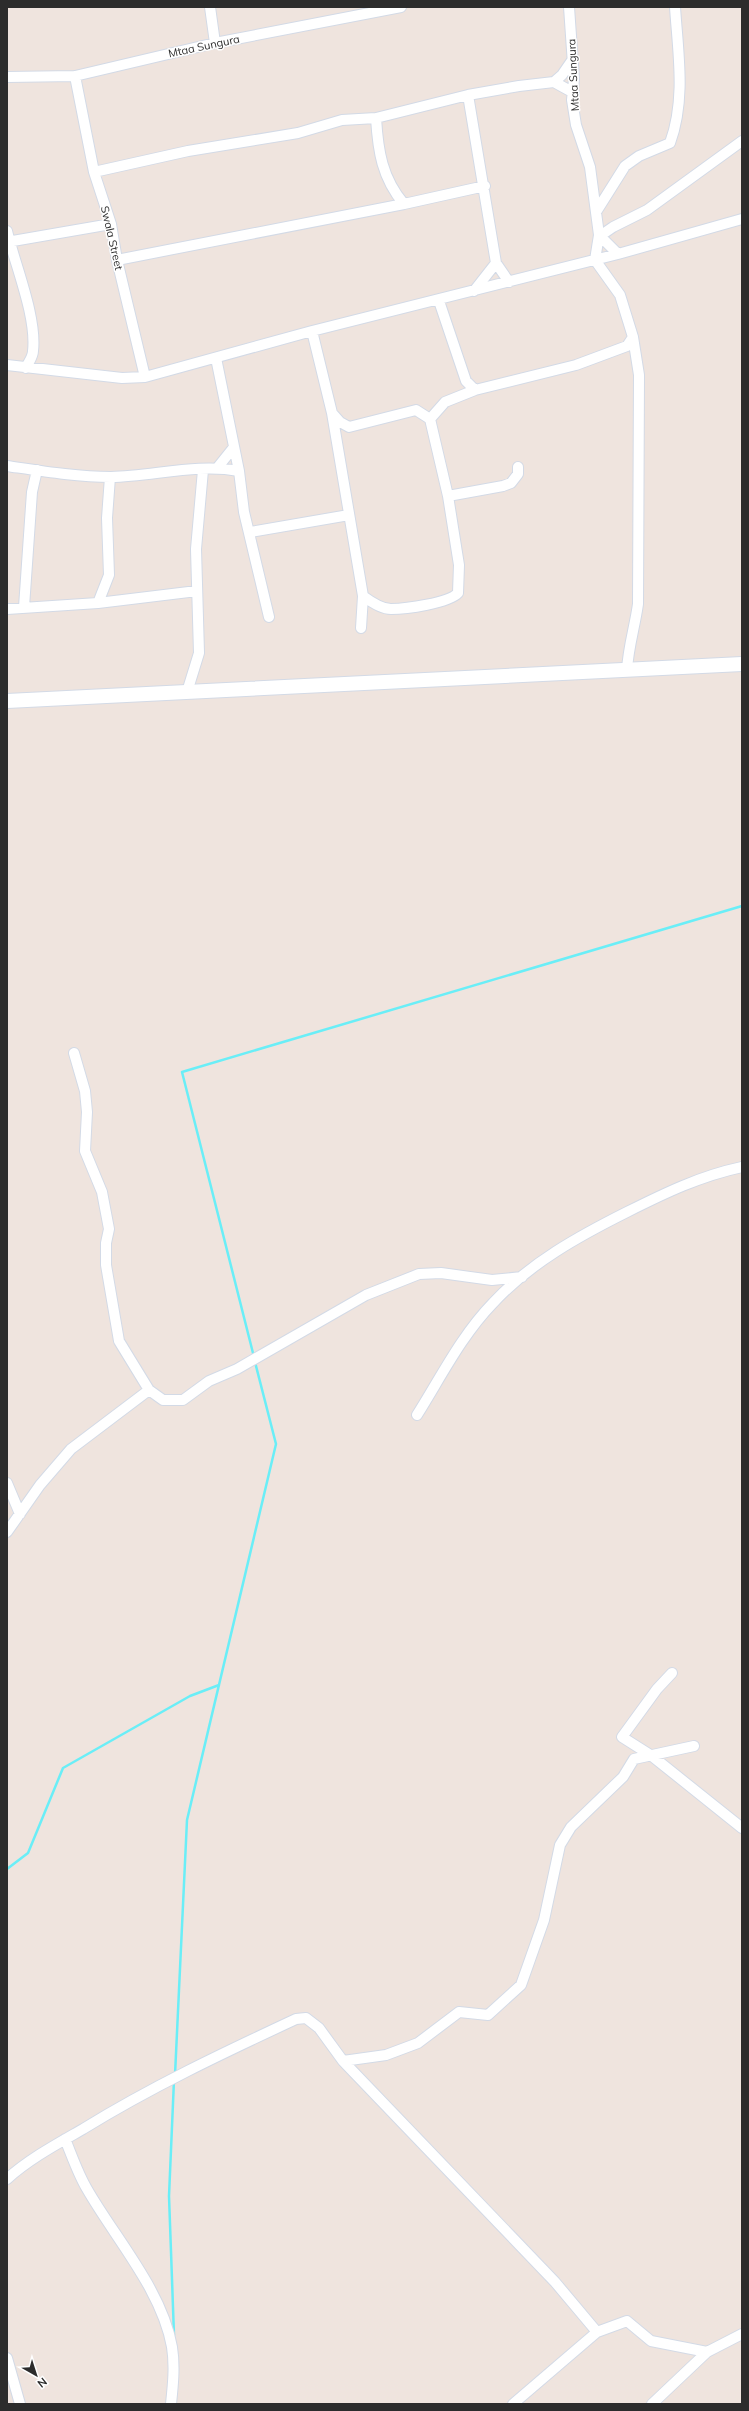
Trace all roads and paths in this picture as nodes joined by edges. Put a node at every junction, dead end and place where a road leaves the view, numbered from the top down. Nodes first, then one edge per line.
1 (210, 7) edge
2 (401, 7) edge
3 (569, 7) edge
4 (675, 7) edge
5 (215, 42) junction
6 (573, 59) junction
7 (75, 76) junction
8 (7, 77) edge
9 (554, 82) junction
10 (574, 93) junction
11 (468, 95) junction
12 (376, 118) junction
13 (742, 141) edge
14 (94, 172) junction
15 (484, 186) junction
16 (404, 204) junction
17 (596, 212) junction
18 (742, 219) edge
19 (111, 224) junction
20 (7, 231) edge
21 (600, 236) junction
22 (8, 242) edge
23 (618, 254) junction
24 (117, 260) junction
25 (595, 260) junction
26 (496, 263) junction
27 (509, 282) junction
28 (474, 291) junction
29 (439, 301) junction
30 (312, 331) junction
31 (633, 337) junction
32 (216, 358) junction
33 (7, 365) edge
34 (26, 368) junction
35 (145, 377) junction
36 (466, 381) junction
37 (475, 390) junction
38 (461, 395) junction
39 (445, 402) junction
40 (416, 410) junction
41 (332, 412) junction
42 (430, 420) junction
43 (234, 448) junction
44 (7, 466) edge
45 (518, 466) dead end
46 (218, 467) junction
47 (36, 470) junction
48 (203, 470) junction
49 (239, 471) junction
50 (110, 477) junction
51 (448, 496) junction
52 (349, 515) junction
53 (250, 532) junction
54 (197, 591) junction
55 (363, 596) junction
56 (98, 603) junction
57 (24, 607) junction
58 (7, 609) edge
59 (269, 617) dead end
60 (361, 628) dead end
61 (742, 664) edge
62 (627, 670) junction
63 (187, 692) junction
64 (7, 701) edge
65 (74, 1053) dead end
66 (742, 1167) edge
67 (523, 1277) junction
68 (149, 1390) junction
69 (417, 1415) dead end
70 (7, 1483) edge
71 (20, 1514) junction
72 (7, 1532) edge
73 (672, 1673) dead end
74 (694, 1746) dead end
75 (652, 1756) junction
76 (742, 1828) edge
77 (343, 2061) junction
78 (64, 2139) junction
79 (7, 2179) edge
80 (597, 2332) junction
81 (742, 2334) edge
82 (707, 2352) junction
83 (7, 2358) edge
84 (20, 2404) edge
85 (171, 2404) edge
86 (513, 2404) edge
87 (652, 2404) edge

1 - 5 street
2 - 5 street, Mtaa Sungura
3 - 6 street, Mtaa Sungura
4 - 17 street
5 - 7 street, Mtaa Sungura
6 - 9 street
6 - 10 street, Mtaa Sungura
7 - 8 street, Mtaa Sungura
7 - 14 street, Swala Street
9 - 10 street
9 - 11 street
10 - 17 street, Mtaa Sungura
11 - 12 street
11 - 15 street
12 - 14 street
12 - 16 street
13 - 21 street
14 - 19 street, Swala Street
15 - 16 street
15 - 26 street
16 - 24 street
17 - 21 street, Mtaa Sungura
18 - 23 street
19 - 22 street
19 - 24 street, Swala Street
20 - 22 street
21 - 23 street
21 - 25 street, Mtaa Sungura
22 - 34 street
23 - 25 street
24 - 35 street, Swala Street
25 - 27 street
25 - 31 street
26 - 27 street
26 - 28 street
27 - 28 street
28 - 29 street
29 - 30 street
29 - 36 street
30 - 32 street
30 - 41 street
31 - 37 street
31 - 62 street
32 - 35 street
32 - 43 street
33 - 34 street
34 - 35 street
36 - 37 street
36 - 38 street
37 - 38 street
38 - 39 street
39 - 40 street
39 - 42 street
40 - 41 street
40 - 42 street
41 - 52 street
42 - 51 street
43 - 46 street
43 - 49 street
44 - 47 street
45 - 51 street
46 - 48 street
46 - 49 street
47 - 50 street
47 - 57 street
48 - 50 street
48 - 54 street
49 - 53 street
50 - 56 street
51 - 55 street
52 - 53 street
52 - 55 street
53 - 59 street
54 - 56 street
54 - 63 street
55 - 60 street
56 - 57 street
57 - 58 street
61 - 62 street
62 - 63 street
63 - 64 street
65 - 68 street
66 - 67 street
67 - 68 street
67 - 69 street
68 - 71 street
70 - 71 street
71 - 72 street
73 - 75 street
74 - 75 street
75 - 76 street
75 - 77 street
77 - 78 street
77 - 80 street
78 - 79 street
78 - 85 street
80 - 82 street
80 - 86 street
81 - 82 street
82 - 87 street
83 - 84 street

